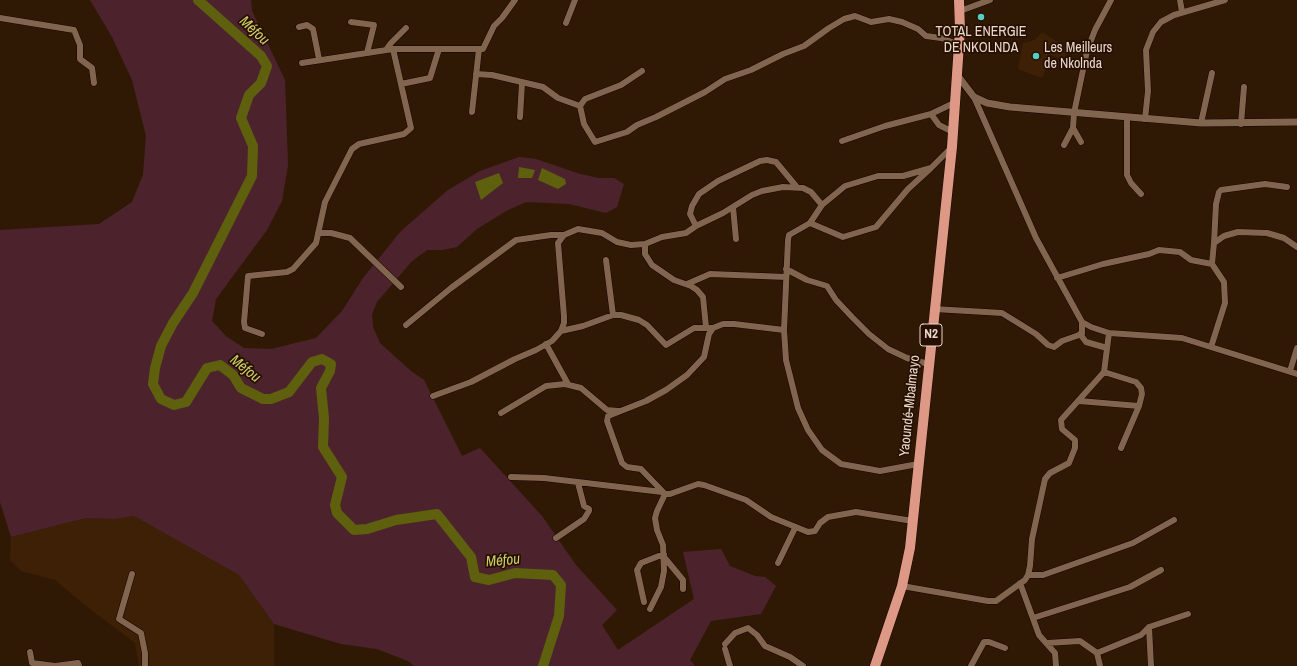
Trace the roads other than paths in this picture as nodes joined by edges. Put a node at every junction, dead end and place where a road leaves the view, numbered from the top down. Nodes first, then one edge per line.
1 (515, 0) edge
2 (575, 0) edge
3 (959, 0) edge
4 (990, 0) edge
5 (1111, 0) edge
6 (1180, 0) edge
7 (1225, 0) edge
8 (960, 11) junction
9 (1182, 12) junction
10 (0, 18) edge
11 (351, 22) dead end
12 (566, 23) dead end
13 (299, 27) dead end
14 (406, 28) dead end
15 (960, 45) junction
16 (390, 50) junction
17 (439, 50) junction
18 (479, 50) junction
19 (367, 53) junction
20 (318, 59) junction
21 (302, 63) dead end
22 (642, 72) dead end
23 (1212, 73) dead end
24 (476, 74) junction
25 (958, 76) junction
26 (94, 83) dead end
27 (522, 83) junction
28 (401, 84) junction
29 (1244, 88) dead end
30 (974, 97) junction
31 (956, 102) junction
32 (580, 106) junction
33 (472, 112) dead end
34 (1074, 113) junction
35 (931, 114) junction
36 (520, 117) dead end
37 (1127, 118) junction
38 (1145, 119) junction
39 (1297, 122) edge
40 (1201, 123) junction
41 (1241, 124) junction
42 (1073, 128) junction
43 (953, 132) junction
44 (842, 141) dead end
45 (1081, 142) dead end
46 (1064, 145) dead end
47 (952, 147) junction
48 (931, 168) junction
49 (796, 186) junction
50 (1287, 187) dead end
51 (1141, 194) dead end
52 (822, 204) junction
53 (733, 207) junction
54 (810, 224) junction
55 (696, 226) junction
56 (318, 233) junction
57 (564, 235) junction
58 (736, 239) dead end
59 (1214, 243) junction
60 (645, 244) junction
61 (1297, 246) edge
62 (606, 260) dead end
63 (1212, 264) junction
64 (786, 269) junction
65 (786, 277) junction
66 (1057, 278) junction
67 (687, 284) junction
68 (401, 287) dead end
69 (934, 308) junction
70 (613, 315) junction
71 (1082, 322) junction
72 (406, 325) dead end
73 (706, 327) junction
74 (713, 328) junction
75 (784, 330) junction
76 (561, 331) junction
77 (1109, 333) junction
78 (262, 334) dead end
79 (1080, 334) junction
80 (546, 344) junction
81 (1211, 347) junction
82 (1107, 348) junction
83 (1297, 348) edge
84 (928, 364) junction
85 (1290, 371) junction
86 (1104, 372) junction
87 (1297, 374) edge
88 (568, 384) junction
89 (433, 396) dead end
90 (1079, 401) junction
91 (1139, 406) junction
92 (620, 412) junction
93 (501, 413) dead end
94 (1121, 448) dead end
95 (918, 464) junction
96 (511, 477) dead end
97 (578, 483) junction
98 (663, 493) junction
99 (1174, 520) dead end
100 (913, 521) junction
101 (795, 528) junction
102 (556, 538) dead end
103 (664, 556) junction
104 (778, 564) dead end
105 (1160, 570) dead end
106 (132, 574) dead end
107 (1028, 575) junction
108 (1020, 583) junction
109 (902, 586) junction
110 (683, 589) dead end
111 (644, 602) dead end
112 (650, 609) dead end
113 (1188, 614) dead end
114 (1033, 618) junction
115 (1148, 627) junction
116 (1047, 643) junction
117 (1005, 648) dead end
118 (30, 652) dead end
119 (1097, 653) junction
120 (79, 666) edge
121 (145, 666) edge
122 (730, 666) edge
123 (804, 666) edge
124 (875, 666) edge
125 (971, 666) edge
126 (1056, 666) edge
127 (1100, 666) edge
128 (1151, 666) edge

1 - 18 street
2 - 12 street
3 - 8 highway, Yaoundé-Mbalmayo / N2
4 - 8 street
5 - 34 street
6 - 9 street
7 - 9 street
8 - 15 highway, Yaoundé-Mbalmayo / N2
9 - 38 street
10 - 26 street
11 - 19 street
13 - 20 street
14 - 16 street
15 - 25 highway, Yaoundé-Mbalmayo / N2
15 - 32 street
16 - 17 street
16 - 19 street
16 - 28 street
17 - 18 street
17 - 28 street
18 - 24 street
19 - 20 street
20 - 21 street
22 - 32 street
23 - 40 street
24 - 27 street
24 - 33 street
25 - 30 street
25 - 31 highway, Yaoundé-Mbalmayo / N2
27 - 32 street
27 - 36 street
28 - 56 street
29 - 41 street
30 - 34 street
30 - 66 street
31 - 35 street
31 - 43 highway, Yaoundé-Mbalmayo / N2
34 - 37 street
34 - 42 street
35 - 43 street
35 - 44 street
37 - 38 street
37 - 51 street
38 - 40 street
39 - 41 street
40 - 41 street
42 - 45 street
42 - 46 street
43 - 47 highway, Yaoundé-Mbalmayo / N2
47 - 48 street
47 - 69 highway, Yaoundé-Mbalmayo / N2
48 - 52 street
48 - 54 street
49 - 52 street
49 - 53 street
49 - 55 street
50 - 59 street
52 - 54 street
53 - 55 street
53 - 58 street
54 - 64 street
55 - 60 street
56 - 68 street
56 - 78 street
57 - 60 street
57 - 72 street
57 - 76 street
59 - 61 street
59 - 63 street
60 - 67 street
62 - 70 street
63 - 66 street
63 - 81 street
64 - 65 street
64 - 84 street
65 - 67 street
65 - 75 street
66 - 71 street
67 - 73 street
69 - 79 street
69 - 84 highway, Yaoundé-Mbalmayo / N2
70 - 73 street
70 - 76 street
71 - 77 street
71 - 79 street
73 - 74 street
74 - 75 street
74 - 92 street
75 - 95 street
76 - 80 street
77 - 81 street
77 - 82 street
79 - 82 street
80 - 88 street
80 - 89 street
81 - 85 street
82 - 86 street
83 - 85 street
84 - 95 highway, Yaoundé-Mbalmayo / N2
85 - 87 street
86 - 90 street
86 - 91 street
88 - 92 street
88 - 93 street
90 - 91 street
90 - 107 street
91 - 94 street
92 - 98 street
95 - 100 highway, Yaoundé-Mbalmayo / N2
96 - 97 street
97 - 98 street
97 - 102 street
98 - 101 street
98 - 103 street
99 - 107 street
100 - 101 street
100 - 109 highway, Yaoundé-Mbalmayo / N2
101 - 104 street
103 - 110 street
103 - 111 street
103 - 112 street
105 - 114 street
106 - 121 street
107 - 108 street
108 - 109 street
108 - 114 street
109 - 124 highway, Yaoundé-Mbalmayo / N2
113 - 115 street
114 - 116 street
115 - 119 street
115 - 128 street
116 - 119 street
116 - 126 street
117 - 125 street
118 - 120 street
119 - 127 street
122 - 123 street

